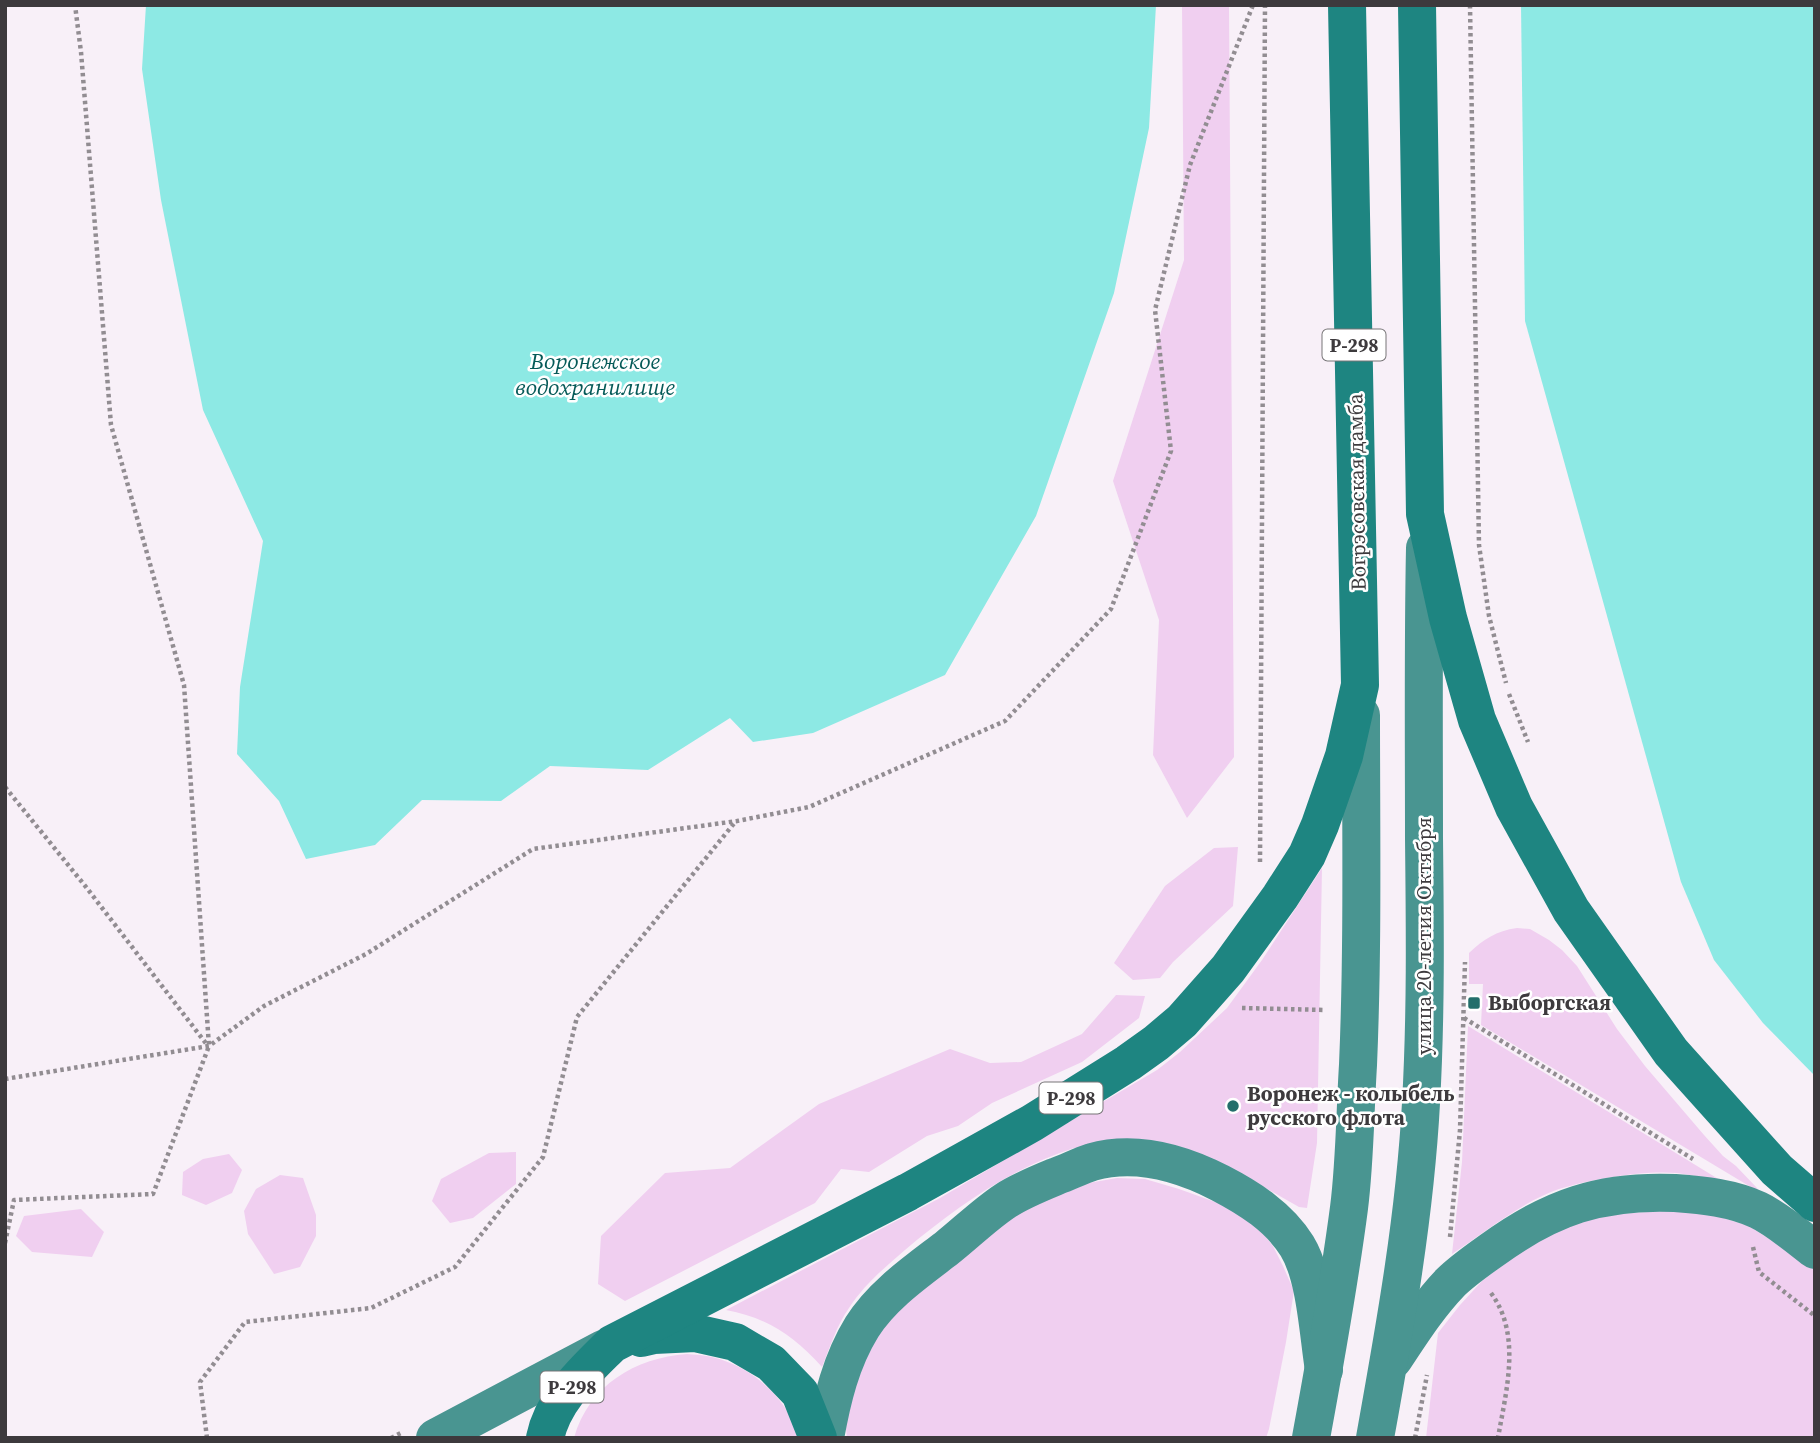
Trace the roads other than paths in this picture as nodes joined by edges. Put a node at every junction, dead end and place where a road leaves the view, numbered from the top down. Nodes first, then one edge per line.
1 (1347, 5) edge
2 (1417, 5) edge
3 (1425, 514) junction
4 (1360, 685) junction
5 (1815, 1203) edge
6 (1815, 1250) edge
7 (611, 1345) junction
8 (1388, 1367) junction
9 (1324, 1370) junction
10 (435, 1438) edge
11 (545, 1438) edge
12 (818, 1438) edge
13 (825, 1438) edge
14 (1311, 1438) edge
15 (1375, 1438) edge

1 - 4 highway, Вогрэсовская дамба / Р-298
2 - 3 highway
3 - 5 highway
3 - 8 main road, улица 20-летия Октября
4 - 7 highway, Р-298
4 - 9 main road
6 - 8 main road
7 - 10 main road
7 - 11 highway, Р-298
7 - 12 highway
8 - 15 main road, улица 20-летия Октября
9 - 13 main road
9 - 14 main road

